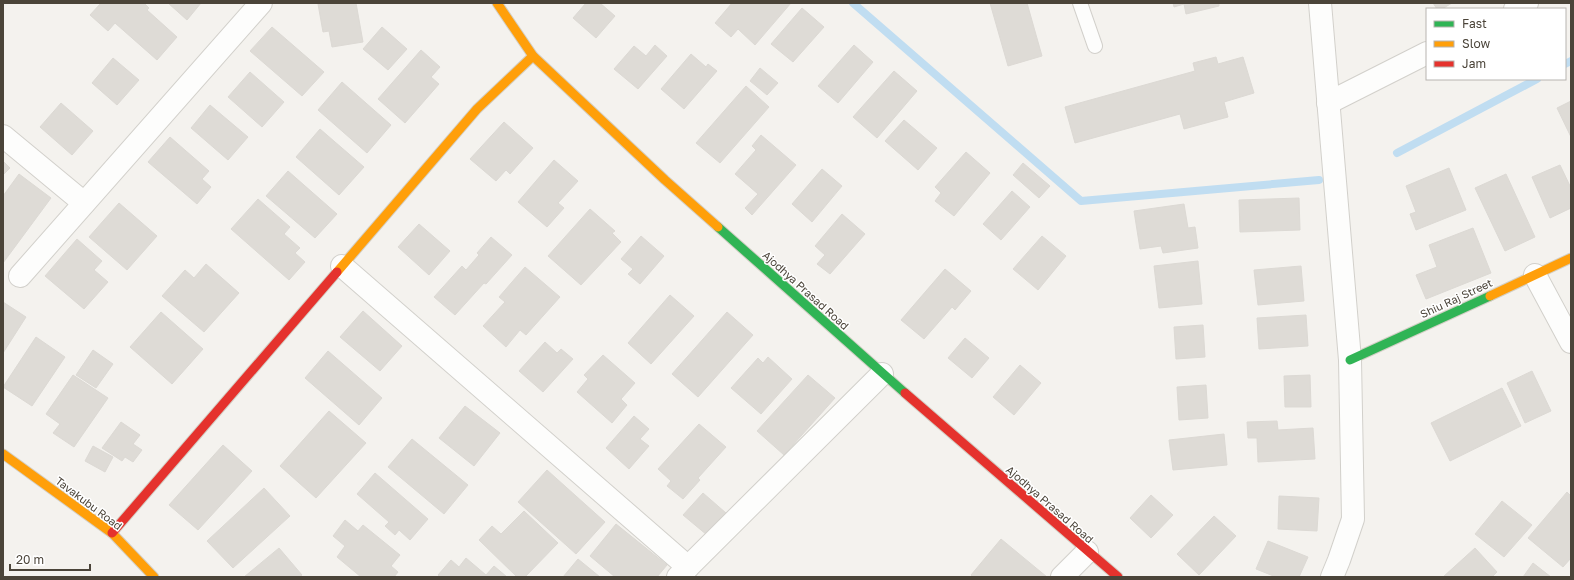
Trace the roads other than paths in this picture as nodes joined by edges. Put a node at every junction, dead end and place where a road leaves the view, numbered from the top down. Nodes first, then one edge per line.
1 (260, 3) edge
2 (497, 3) edge
3 (1080, 3) edge
4 (1320, 3) edge
5 (1528, 3) edge
6 (1517, 8) edge
7 (1095, 46) dead end
8 (1426, 54) edge
9 (533, 56) junction
10 (1328, 103) junction
11 (3, 136) edge
12 (84, 203) junction
13 (1571, 258) edge
14 (342, 266) junction
15 (1535, 275) junction
16 (20, 276) dead end
17 (1571, 342) edge
18 (1350, 360) junction
19 (882, 374) junction
20 (3, 454) edge
21 (112, 533) junction
22 (1087, 552) junction
23 (683, 572) edge
24 (154, 577) edge
25 (1062, 577) edge
26 (1118, 577) edge
27 (1332, 577) edge

1 - 12 street
2 - 9 street, Ajodhya Prasad Road
3 - 7 lane
4 - 10 street
5 - 6 street
8 - 10 street
9 - 14 street
9 - 19 street, Ajodhya Prasad Road
10 - 18 street
11 - 12 street
12 - 16 street
13 - 15 street, Shiu Raj Street
14 - 21 street
14 - 23 street
15 - 17 street
15 - 18 street, Shiu Raj Street
18 - 27 street
19 - 22 street, Ajodhya Prasad Road
19 - 23 street
20 - 21 street, Tavakubu Road
21 - 24 street, Tavakubu Road
22 - 25 street
22 - 26 street, Ajodhya Prasad Road

